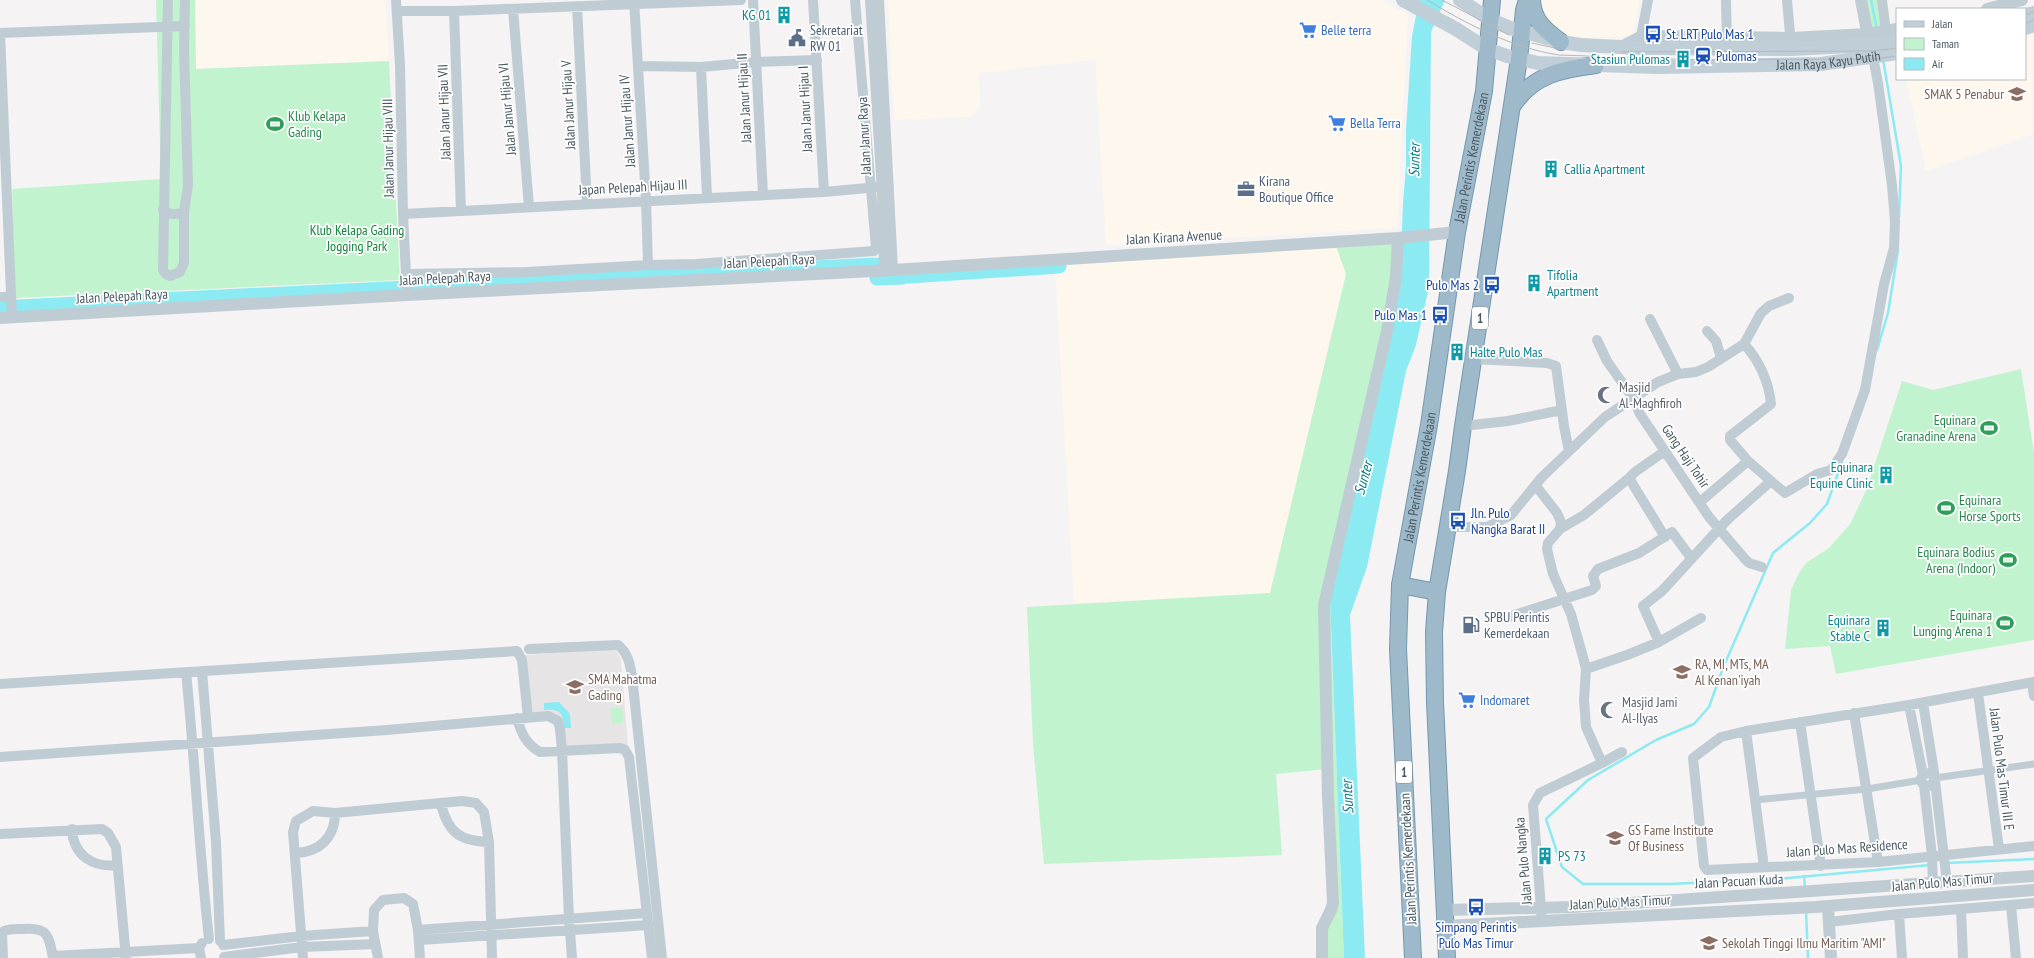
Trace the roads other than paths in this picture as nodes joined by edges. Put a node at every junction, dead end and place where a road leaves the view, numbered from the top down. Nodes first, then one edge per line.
1 (168, 0) edge
2 (185, 0) edge
3 (396, 0) edge
4 (741, 0) edge
5 (753, 0) edge
6 (813, 0) edge
7 (855, 0) edge
8 (870, 0) edge
9 (879, 0) edge
10 (1403, 0) edge
11 (1460, 0) edge
12 (1492, 0) edge
13 (1527, 0) edge
14 (1532, 0) edge
15 (1648, 0) edge
16 (1726, 0) edge
17 (1787, 0) edge
18 (1861, 0) edge
19 (1882, 0) edge
20 (2022, 0) edge
21 (634, 2) edge
22 (577, 6) junction
23 (1991, 8) edge
24 (513, 9) junction
25 (397, 11) junction
26 (454, 11) junction
27 (1489, 19) junction
28 (168, 26) junction
29 (185, 26) junction
30 (1522, 32) junction
31 (0, 33) edge
32 (1561, 42) junction
33 (1640, 42) junction
34 (1727, 43) junction
35 (1791, 43) junction
36 (1882, 44) edge
37 (1487, 49) junction
38 (1519, 59) junction
39 (816, 60) junction
40 (756, 62) junction
41 (1596, 65) junction
42 (638, 66) junction
43 (702, 67) junction
44 (1511, 109) junction
45 (878, 189) junction
46 (824, 192) junction
47 (763, 195) junction
48 (707, 197) junction
49 (646, 200) junction
50 (587, 203) junction
51 (529, 207) junction
52 (163, 210) junction
53 (462, 211) junction
54 (184, 212) junction
55 (403, 214) junction
56 (1457, 232) junction
57 (1399, 238) junction
58 (4, 239) edge
59 (648, 265) junction
60 (888, 271) junction
61 (407, 277) junction
62 (407, 293) junction
63 (0, 297) edge
64 (1789, 298) dead end
65 (9, 308) edge
66 (1650, 319) dead end
67 (1707, 331) dead end
68 (1597, 340) dead end
69 (1744, 344) junction
70 (1721, 358) junction
71 (1473, 359) junction
72 (1678, 374) junction
73 (1633, 398) junction
74 (1562, 410) junction
75 (1462, 426) junction
76 (1569, 451) junction
77 (1665, 451) junction
78 (1748, 461) junction
79 (1629, 478) junction
80 (1771, 481) junction
81 (1536, 486) junction
82 (1700, 502) junction
83 (1448, 527) junction
84 (1560, 529) junction
85 (1718, 529) junction
86 (1665, 537) junction
87 (1691, 558) junction
88 (1762, 567) dead end
89 (1400, 585) junction
90 (1437, 592) junction
91 (1565, 600) junction
92 (1505, 618) dead end
93 (1701, 618) dead end
94 (1659, 642) junction
95 (530, 649) dead end
96 (1586, 669) junction
97 (202, 671) junction
98 (186, 672) junction
99 (2033, 682) edge
100 (0, 684) edge
101 (1978, 693) junction
102 (2034, 696) edge
103 (1923, 703) junction
104 (1909, 705) junction
105 (1854, 714) junction
106 (523, 718) junction
107 (1800, 722) junction
108 (1746, 731) junction
109 (207, 742) junction
110 (193, 743) junction
111 (562, 750) junction
112 (1622, 752) dead end
113 (0, 757) edge
114 (1602, 763) junction
115 (2034, 764) edge
116 (1988, 770) junction
117 (1934, 778) junction
118 (1923, 780) junction
119 (1867, 789) junction
120 (1811, 794) junction
121 (1755, 800) junction
122 (441, 804) junction
123 (335, 813) junction
124 (72, 829) junction
125 (0, 834) edge
126 (489, 842) junction
127 (2034, 846) edge
128 (1999, 849) junction
129 (296, 853) junction
130 (1944, 857) junction
131 (1932, 858) junction
132 (1878, 862) junction
133 (117, 865) junction
134 (1764, 866) junction
135 (1821, 866) junction
136 (2034, 876) edge
137 (1947, 880) junction
138 (1933, 881) junction
139 (2034, 890) edge
140 (2034, 903) edge
141 (2011, 905) junction
142 (1828, 907) junction
143 (1540, 908) junction
144 (1961, 909) junction
145 (647, 913) junction
146 (1899, 914) junction
147 (1445, 918) junction
148 (1542, 921) junction
149 (1829, 922) junction
150 (490, 924) junction
151 (569, 924) junction
152 (649, 925) junction
153 (418, 930) junction
154 (374, 931) junction
155 (490, 935) junction
156 (301, 936) junction
157 (209, 939) junction
158 (420, 940) junction
159 (222, 943) junction
160 (375, 944) junction
161 (302, 947) junction
162 (200, 953) edge
163 (126, 954) edge
164 (2, 956) edge
165 (53, 957) edge
166 (223, 958) edge
167 (303, 958) edge
168 (378, 958) edge
169 (420, 958) edge
170 (492, 958) edge
171 (572, 958) edge
172 (652, 958) edge
173 (662, 958) edge
174 (1322, 958) edge
175 (1413, 958) edge
176 (1447, 958) edge
177 (1831, 958) edge
178 (1902, 958) edge
179 (1964, 958) edge
180 (2016, 958) edge

1 - 28 street
2 - 29 street
3 - 25 street, Jalan Janur Hijau VIII
4 - 21 street
5 - 40 street, Jalan Janur Hijau II
6 - 39 street, Jalan Janur Hijau I
7 - 45 street
8 - 45 street, Jalan Janur Raya
9 - 45 street, Jalan Janur Raya
10 - 37 main road, Jalan Raya Kayu Putih
11 - 27 main road, Jalan Raya Kayu Putih
12 - 27 highway, Jalan Perintis Kemerdekaan / 1
13 - 30 highway, 1
14 - 32 highway
15 - 33 street
16 - 34 street
17 - 35 street
18 - 36 street
19 - 36 street
20 - 23 street
21 - 22 street
21 - 42 street, Jalan Janur Hijau IV
22 - 24 street
22 - 50 street, Jalan Janur Hijau V
24 - 26 street
24 - 51 street, Jalan Janur Hijau VI
25 - 26 street
25 - 55 street, Jalan Janur Hijau VIII
26 - 53 street, Jalan Janur Hijau VII
27 - 30 main road, Jalan Raya Kayu Putih
27 - 37 highway, Jalan Perintis Kemerdekaan / 1
28 - 29 street
28 - 31 street
28 - 52 street
29 - 54 street
30 - 32 main road, Jalan Raya Kayu Putih
30 - 38 highway, 1
31 - 58 street
32 - 33 main road, Jalan Raya Kayu Putih
33 - 34 main road, Jalan Raya Kayu Putih
34 - 35 main road, Jalan Raya Kayu Putih
35 - 36 main road, Jalan Raya Kayu Putih
36 - 41 main road, Jalan Raya Kayu Putih
36 - 80 street
37 - 38 main road, Jalan Raya Kayu Putih
37 - 56 highway, Jalan Perintis Kemerdekaan / 1
38 - 41 main road, Jalan Raya Kayu Putih
38 - 44 highway, 1
39 - 40 street
39 - 46 street, Jalan Janur Hijau I
40 - 43 street
40 - 47 street, Jalan Janur Hijau II
41 - 44 highway
42 - 43 street
42 - 49 street, Jalan Janur Hijau IV
43 - 48 street
44 - 71 highway, 1
45 - 46 street, Japan Pelepah Hijau III
45 - 59 street, Jalan Pelepah Raya
45 - 60 street, Jalan Janur Raya
46 - 47 street, Japan Pelepah Hijau III
47 - 48 street, Japan Pelepah Hijau III
48 - 49 street, Japan Pelepah Hijau III
49 - 50 street, Japan Pelepah Hijau III
49 - 59 street, Jalan Janur Hijau IV
50 - 51 street, Japan Pelepah Hijau III
51 - 53 street, Japan Pelepah Hijau III
52 - 54 street
52 - 54 street
53 - 55 street, Japan Pelepah Hijau III
55 - 61 street, Jalan Janur Hijau VIII
56 - 57 street, Jalan Kirana Avenue
56 - 89 highway, Jalan Perintis Kemerdekaan / 1
57 - 60 street, Jalan Kirana Avenue
57 - 174 street
58 - 65 street
59 - 61 street, Jalan Pelepah Raya
60 - 62 street, Jalan Pelepah Raya
61 - 62 street, Jalan Janur Hijau VIII
62 - 65 street, Jalan Pelepah Raya
63 - 65 street, Jalan Pelepah Raya
64 - 69 street
66 - 72 street
67 - 70 street
68 - 73 street, Gang Haji Tohir
69 - 70 street
69 - 78 street
70 - 72 street
71 - 74 street
71 - 75 highway, 1
72 - 73 street
73 - 76 street
73 - 77 street, Gang Haji Tohir
74 - 75 street
74 - 76 street
75 - 83 highway, 1
76 - 81 street
77 - 79 street
77 - 82 street, Gang Haji Tohir
78 - 80 street
78 - 82 street
79 - 84 street
79 - 86 street
80 - 85 street
81 - 83 street
81 - 84 street
82 - 85 street, Gang Haji Tohir
83 - 90 highway, 1
84 - 91 street
85 - 87 street
85 - 88 street, Gang Haji Tohir
86 - 87 street
86 - 91 street
87 - 94 street
89 - 90 highway
89 - 175 highway, Jalan Perintis Kemerdekaan / 1
90 - 147 highway, 1
91 - 92 street
91 - 96 street
93 - 94 street
94 - 96 street
95 - 173 street
96 - 114 street
97 - 98 street
97 - 106 street
97 - 109 street
98 - 100 street
98 - 110 street
99 - 101 street
99 - 102 street
101 - 103 street
101 - 116 street, Jalan Pulo Mas Timur III E
103 - 104 street
103 - 117 street
104 - 105 street
104 - 118 street
105 - 107 street
105 - 119 street
106 - 109 street
106 - 111 street
106 - 111 street
107 - 108 street
107 - 120 street
108 - 121 street
108 - 134 street, Jalan Pulo Mas Residence
109 - 110 street
109 - 159 street
110 - 113 street
110 - 157 street
111 - 145 street
111 - 151 street
112 - 114 street
114 - 143 street, Jalan Pulo Nangka
115 - 116 street
116 - 117 street
116 - 128 street, Jalan Pulo Mas Timur III E
117 - 118 street
117 - 130 street
118 - 119 street
118 - 131 street
119 - 120 street
119 - 132 street
120 - 121 street
120 - 135 street
121 - 134 street
122 - 123 street
122 - 126 street
122 - 126 street
123 - 129 street
123 - 129 street
124 - 125 street
124 - 133 street
124 - 133 street
126 - 150 street
127 - 128 street, Jalan Pulo Mas Residence
128 - 130 street, Jalan Pulo Mas Residence
129 - 156 street
130 - 131 street, Jalan Pulo Mas Residence
130 - 137 street
131 - 132 street, Jalan Pulo Mas Residence
131 - 138 street
132 - 135 street, Jalan Pulo Mas Residence
133 - 163 street
134 - 135 street, Jalan Pulo Mas Residence
136 - 137 street, Jalan Pacuan Kuda
137 - 138 street, Jalan Pacuan Kuda
138 - 143 street, Jalan Pacuan Kuda
139 - 142 street, Jalan Pulo Mas Timur
140 - 141 street, Jalan Pulo Mas Timur
141 - 144 street, Jalan Pulo Mas Timur
141 - 180 street
142 - 148 street, Jalan Pulo Mas Timur
142 - 149 street
143 - 147 street, Jalan Pacuan Kuda
143 - 148 street, Jalan Pulo Nangka
144 - 146 street, Jalan Pulo Mas Timur
144 - 179 street
145 - 151 street
145 - 152 street
146 - 149 street, Jalan Pulo Mas Timur
146 - 178 street
147 - 148 street, Jalan Pulo Mas Timur
147 - 176 highway, 1
149 - 177 street
150 - 151 street
150 - 153 street
150 - 155 street
151 - 152 street
151 - 155 street
151 - 171 street
152 - 172 street
153 - 154 street
153 - 158 street
154 - 156 street
154 - 160 street
155 - 158 street
155 - 170 street
156 - 159 street
156 - 161 street
157 - 159 street
157 - 162 street
158 - 169 street
159 - 166 street
160 - 161 street
160 - 168 street
161 - 166 street
161 - 167 street
162 - 163 street
163 - 165 street
164 - 165 street

